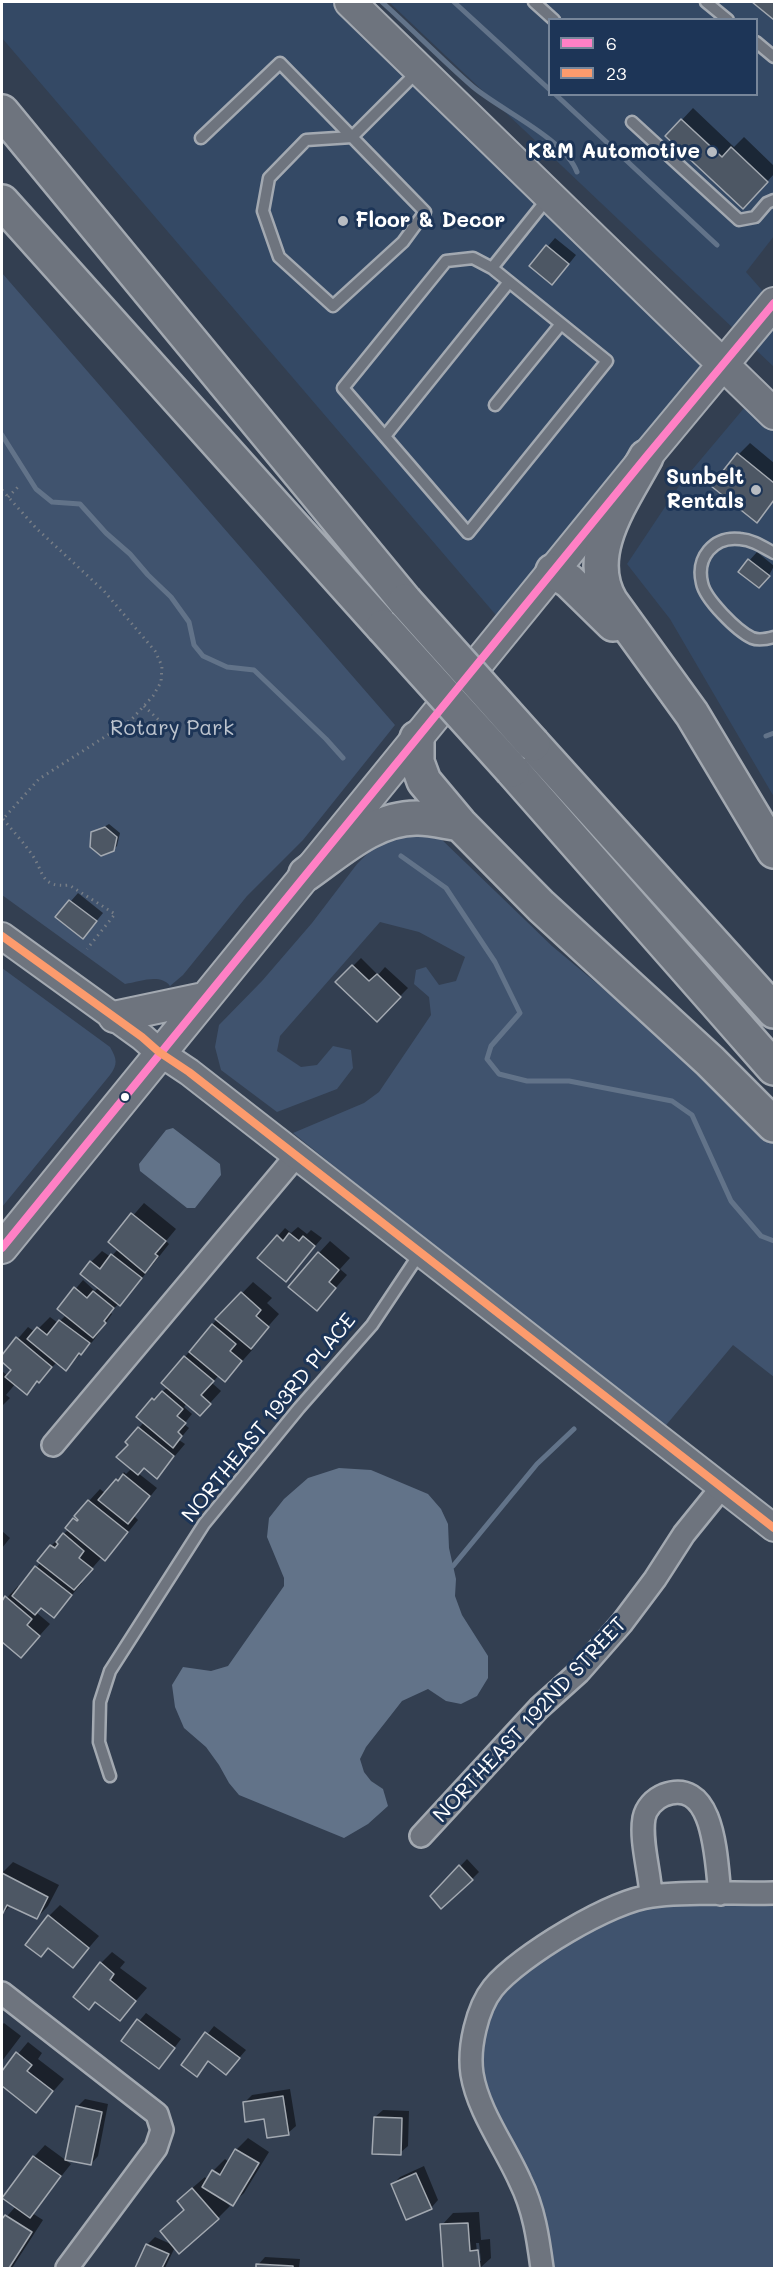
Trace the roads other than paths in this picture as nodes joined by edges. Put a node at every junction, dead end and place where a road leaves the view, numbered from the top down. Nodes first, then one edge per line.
1 (350, 2) edge
2 (534, 2) edge
3 (706, 2) edge
4 (552, 18) edge
5 (726, 18) edge
6 (758, 44) edge
7 (774, 57) edge
8 (419, 69) junction
9 (2, 112) edge
10 (632, 122) dead end
11 (352, 137) junction
12 (201, 138) dead end
13 (551, 195) junction
14 (774, 200) edge
15 (2, 202) edge
16 (492, 268) junction
17 (509, 282) junction
18 (774, 303) edge
19 (561, 324) junction
20 (723, 364) junction
21 (495, 405) dead end
22 (774, 414) edge
23 (385, 436) junction
24 (645, 457) junction
25 (774, 553) edge
26 (553, 571) junction
27 (774, 637) edge
28 (669, 684) junction
29 (417, 738) junction
30 (460, 824) junction
31 (774, 851) edge
32 (306, 874) junction
33 (2, 936) edge
34 (204, 998) junction
35 (774, 1011) edge
36 (114, 1017) junction
37 (159, 1052) junction
38 (774, 1068) edge
39 (774, 1125) edge
40 (296, 1156) junction
41 (2, 1248) edge
42 (421, 1252) junction
43 (53, 1445) dead end
44 (722, 1487) junction
45 (774, 1528) edge
46 (110, 1776) dead end
47 (422, 1836) dead end
48 (774, 1893) edge
49 (720, 1894) junction
50 (651, 1896) junction
51 (2, 1993) edge
52 (66, 2268) edge
53 (542, 2268) edge

1 - 8 main road
2 - 4 lane
3 - 5 lane
6 - 7 lane
8 - 11 lane
8 - 13 main road
9 - 35 highway, bridge
10 - 14 lane
11 - 11 lane
11 - 12 lane
13 - 16 lane
13 - 20 main road
15 - 38 highway, bridge
16 - 17 lane
16 - 23 lane
17 - 19 lane
17 - 23 lane
18 - 20 main road
19 - 21 lane
19 - 23 lane
20 - 22 main road
20 - 24 main road
24 - 26 main road
24 - 28 highway
25 - 27 lane
26 - 28 highway
26 - 29 main road
28 - 31 highway
29 - 30 highway
29 - 32 main road
30 - 32 highway
30 - 39 highway
32 - 34 main road
33 - 36 street
34 - 36 main road
34 - 37 main road
36 - 37 street
37 - 40 street
37 - 41 main road
40 - 42 street
40 - 43 street
42 - 44 street
42 - 46 lane, NORTHEAST 193RD PLACE
44 - 45 street
44 - 47 street, NORTHEAST 192ND STREET
48 - 49 street
49 - 50 street
49 - 50 street
50 - 53 street
51 - 52 street

